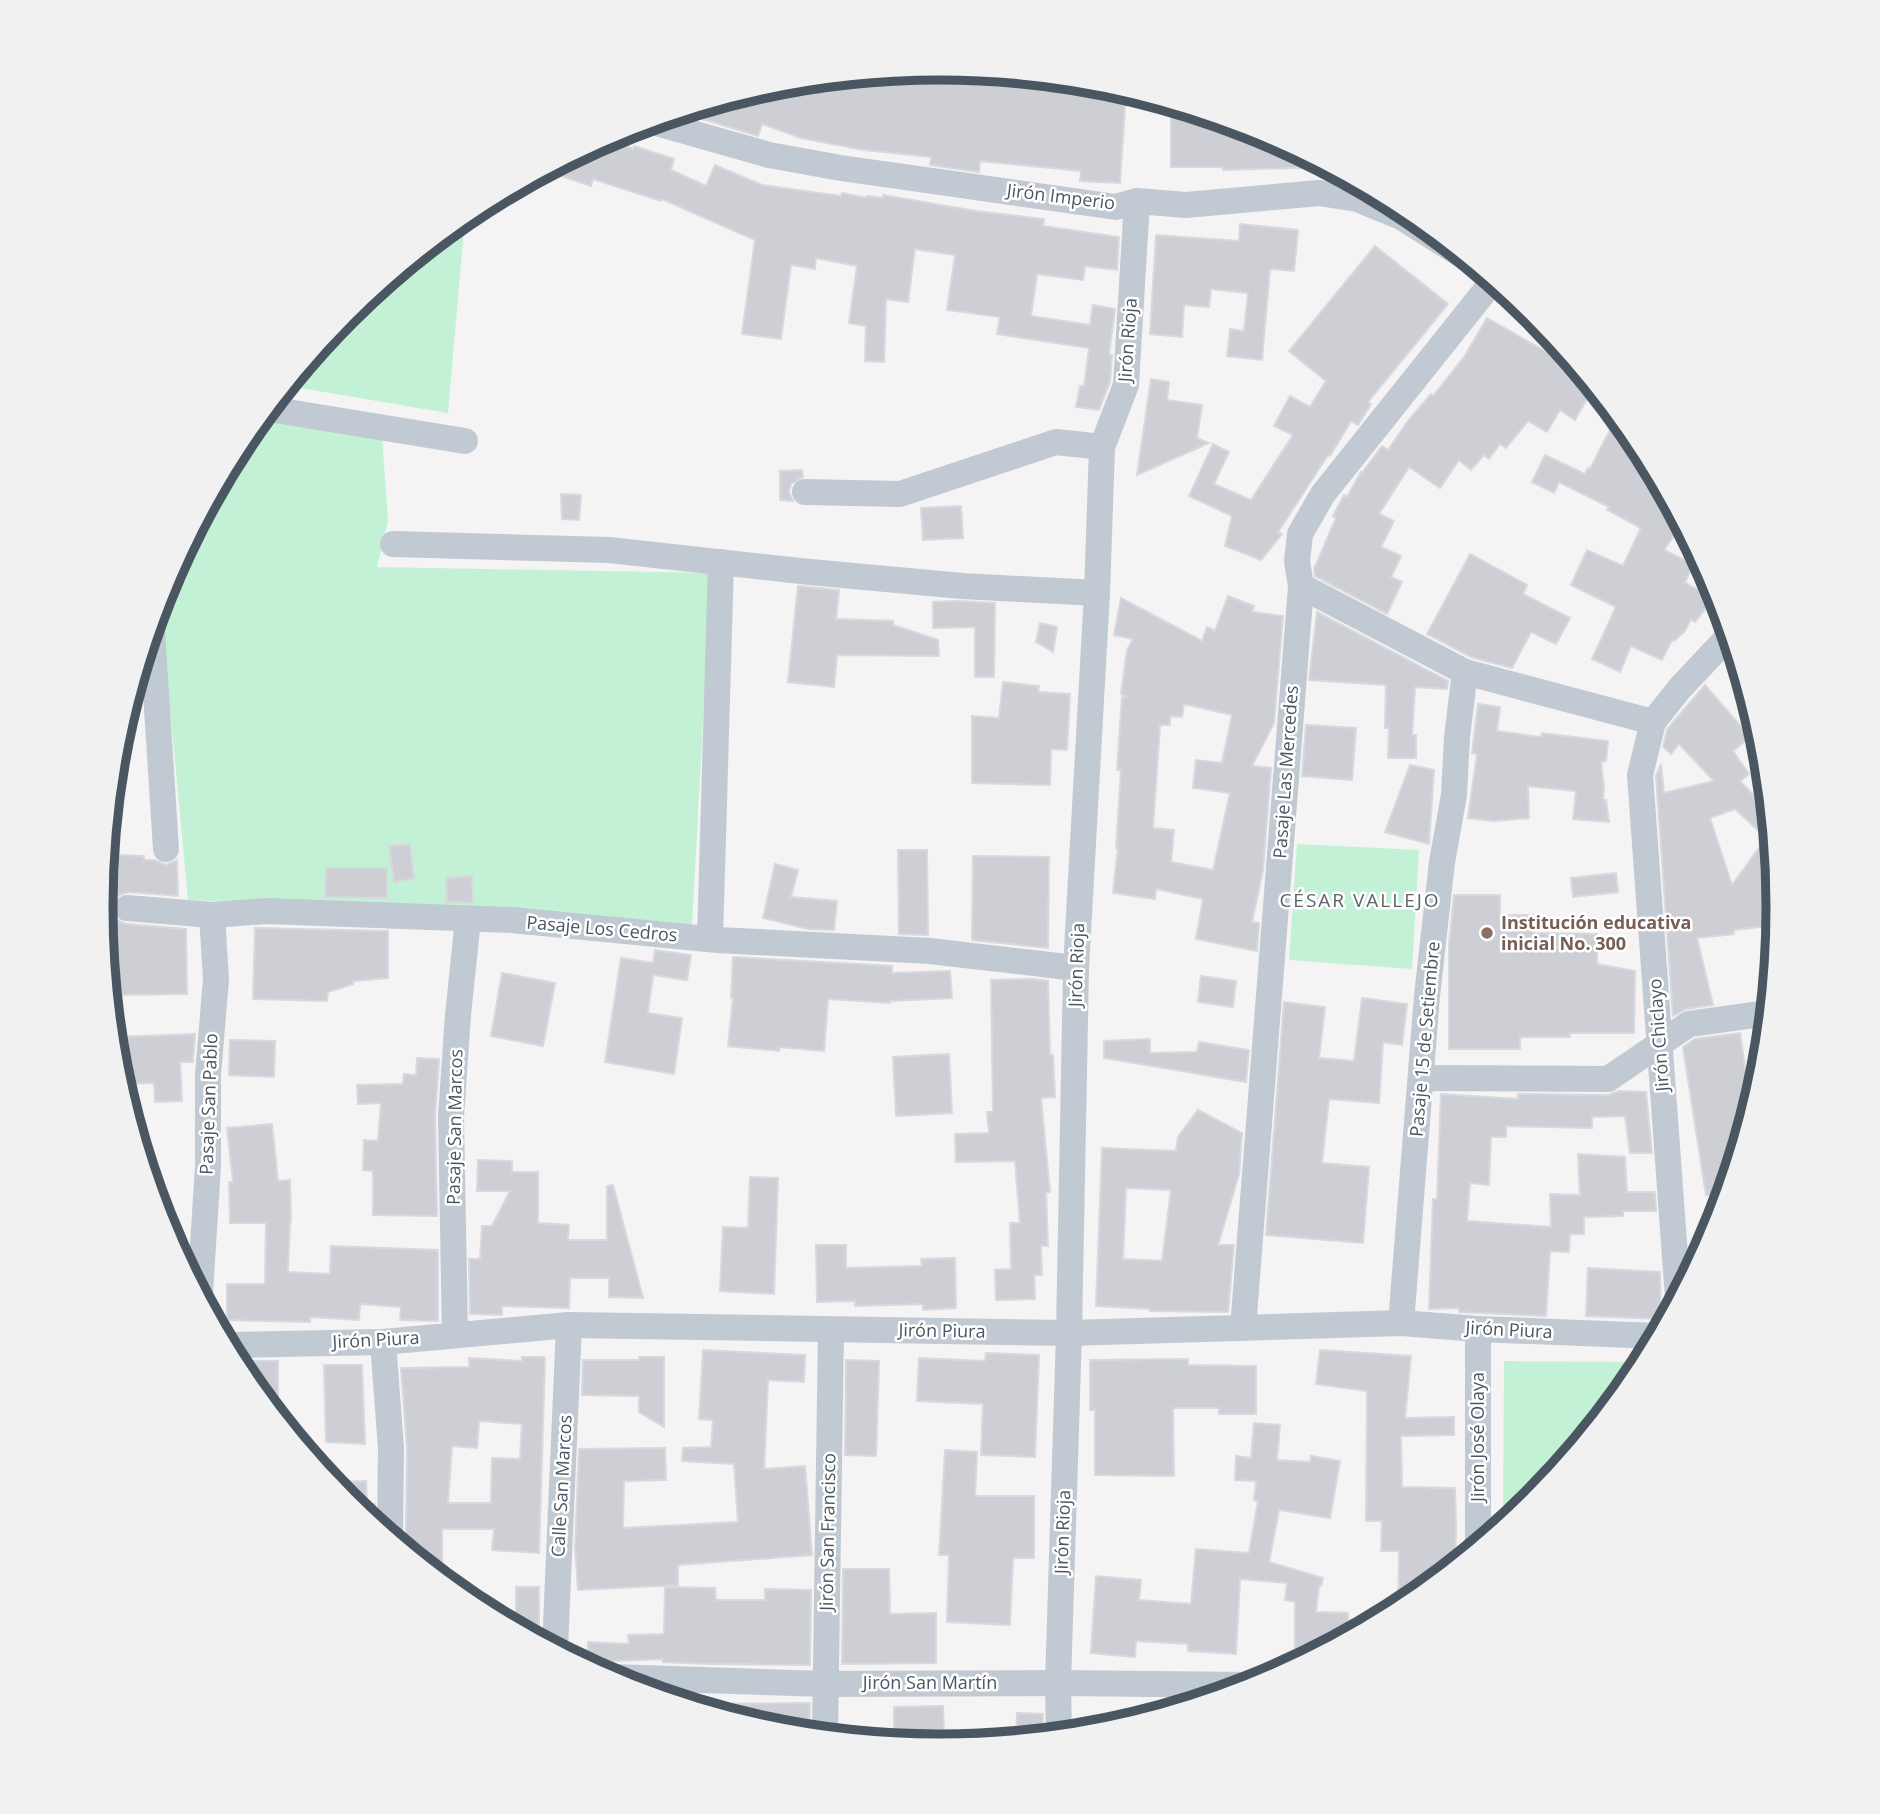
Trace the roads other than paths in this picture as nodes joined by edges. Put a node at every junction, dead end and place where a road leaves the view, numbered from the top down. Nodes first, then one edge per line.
1 (668, 126) edge
2 (1137, 201) junction
3 (1382, 209) edge
4 (1487, 288) edge
5 (279, 411) edge
6 (465, 441) dead end
7 (1102, 447) junction
8 (805, 492) dead end
9 (393, 544) dead end
10 (721, 562) junction
11 (1301, 586) junction
12 (1097, 593) junction
13 (1723, 642) edge
14 (153, 653) edge
15 (1465, 672) junction
16 (1653, 722) junction
17 (166, 849) dead end
18 (127, 908) dead end
19 (212, 915) junction
20 (468, 919) junction
21 (710, 939) junction
22 (1076, 968) junction
23 (1759, 1014) edge
24 (1659, 1044) junction
25 (1422, 1077) junction
26 (201, 1277) edge
27 (1677, 1281) edge
28 (1401, 1323) junction
29 (569, 1325) junction
30 (1243, 1328) junction
31 (1478, 1329) junction
32 (831, 1330) junction
33 (1069, 1333) junction
34 (455, 1335) junction
35 (1646, 1336) edge
36 (383, 1342) junction
37 (240, 1345) edge
38 (390, 1523) edge
39 (1478, 1534) edge
40 (555, 1638) edge
41 (643, 1678) edge
42 (1058, 1683) junction
43 (825, 1684) junction
44 (1220, 1685) edge
45 (1059, 1724) edge
46 (825, 1725) edge

1 - 2 street, Jirón Imperio
2 - 3 street, Jirón Imperio
2 - 7 street, Jirón Rioja
4 - 11 street, Pasaje Las Mercedes
5 - 6 street
7 - 8 street
7 - 12 street, Jirón Rioja
9 - 10 street
10 - 12 street
10 - 21 street
11 - 15 street
11 - 30 street, Pasaje Las Mercedes
12 - 22 street, Jirón Rioja
13 - 16 street, Jirón Chiclayo
14 - 17 street
15 - 16 street
15 - 25 street, Pasaje 15 de Setiembre
16 - 24 street, Jirón Chiclayo
18 - 19 street, Pasaje Los Cedros
19 - 20 street, Pasaje Los Cedros
19 - 26 street, Pasaje San Pablo
20 - 21 street, Pasaje Los Cedros
20 - 34 street, Pasaje San Marcos
21 - 22 street, Pasaje Los Cedros
22 - 33 street, Jirón Rioja
23 - 24 street
24 - 25 street
24 - 27 street, Jirón Chiclayo
25 - 28 street, Pasaje 15 de Setiembre
28 - 30 street, Jirón Piura
28 - 31 street, Jirón Piura
29 - 32 street, Jirón Piura
29 - 34 street, Jirón Piura
29 - 40 street, Calle San Marcos
30 - 33 street, Jirón Piura
31 - 35 street, Jirón Piura
31 - 39 street, Jirón José Olaya
32 - 33 street, Jirón Piura
32 - 43 street, Jirón San Francisco
33 - 42 street, Jirón Rioja
34 - 36 street, Jirón Piura
36 - 37 street, Jirón Piura
36 - 38 street
41 - 43 street, Jirón San Martín
42 - 43 street, Jirón San Martín
42 - 44 street, Jirón San Martín
42 - 45 street, Jirón Rioja
43 - 46 street, Jirón San Francisco

